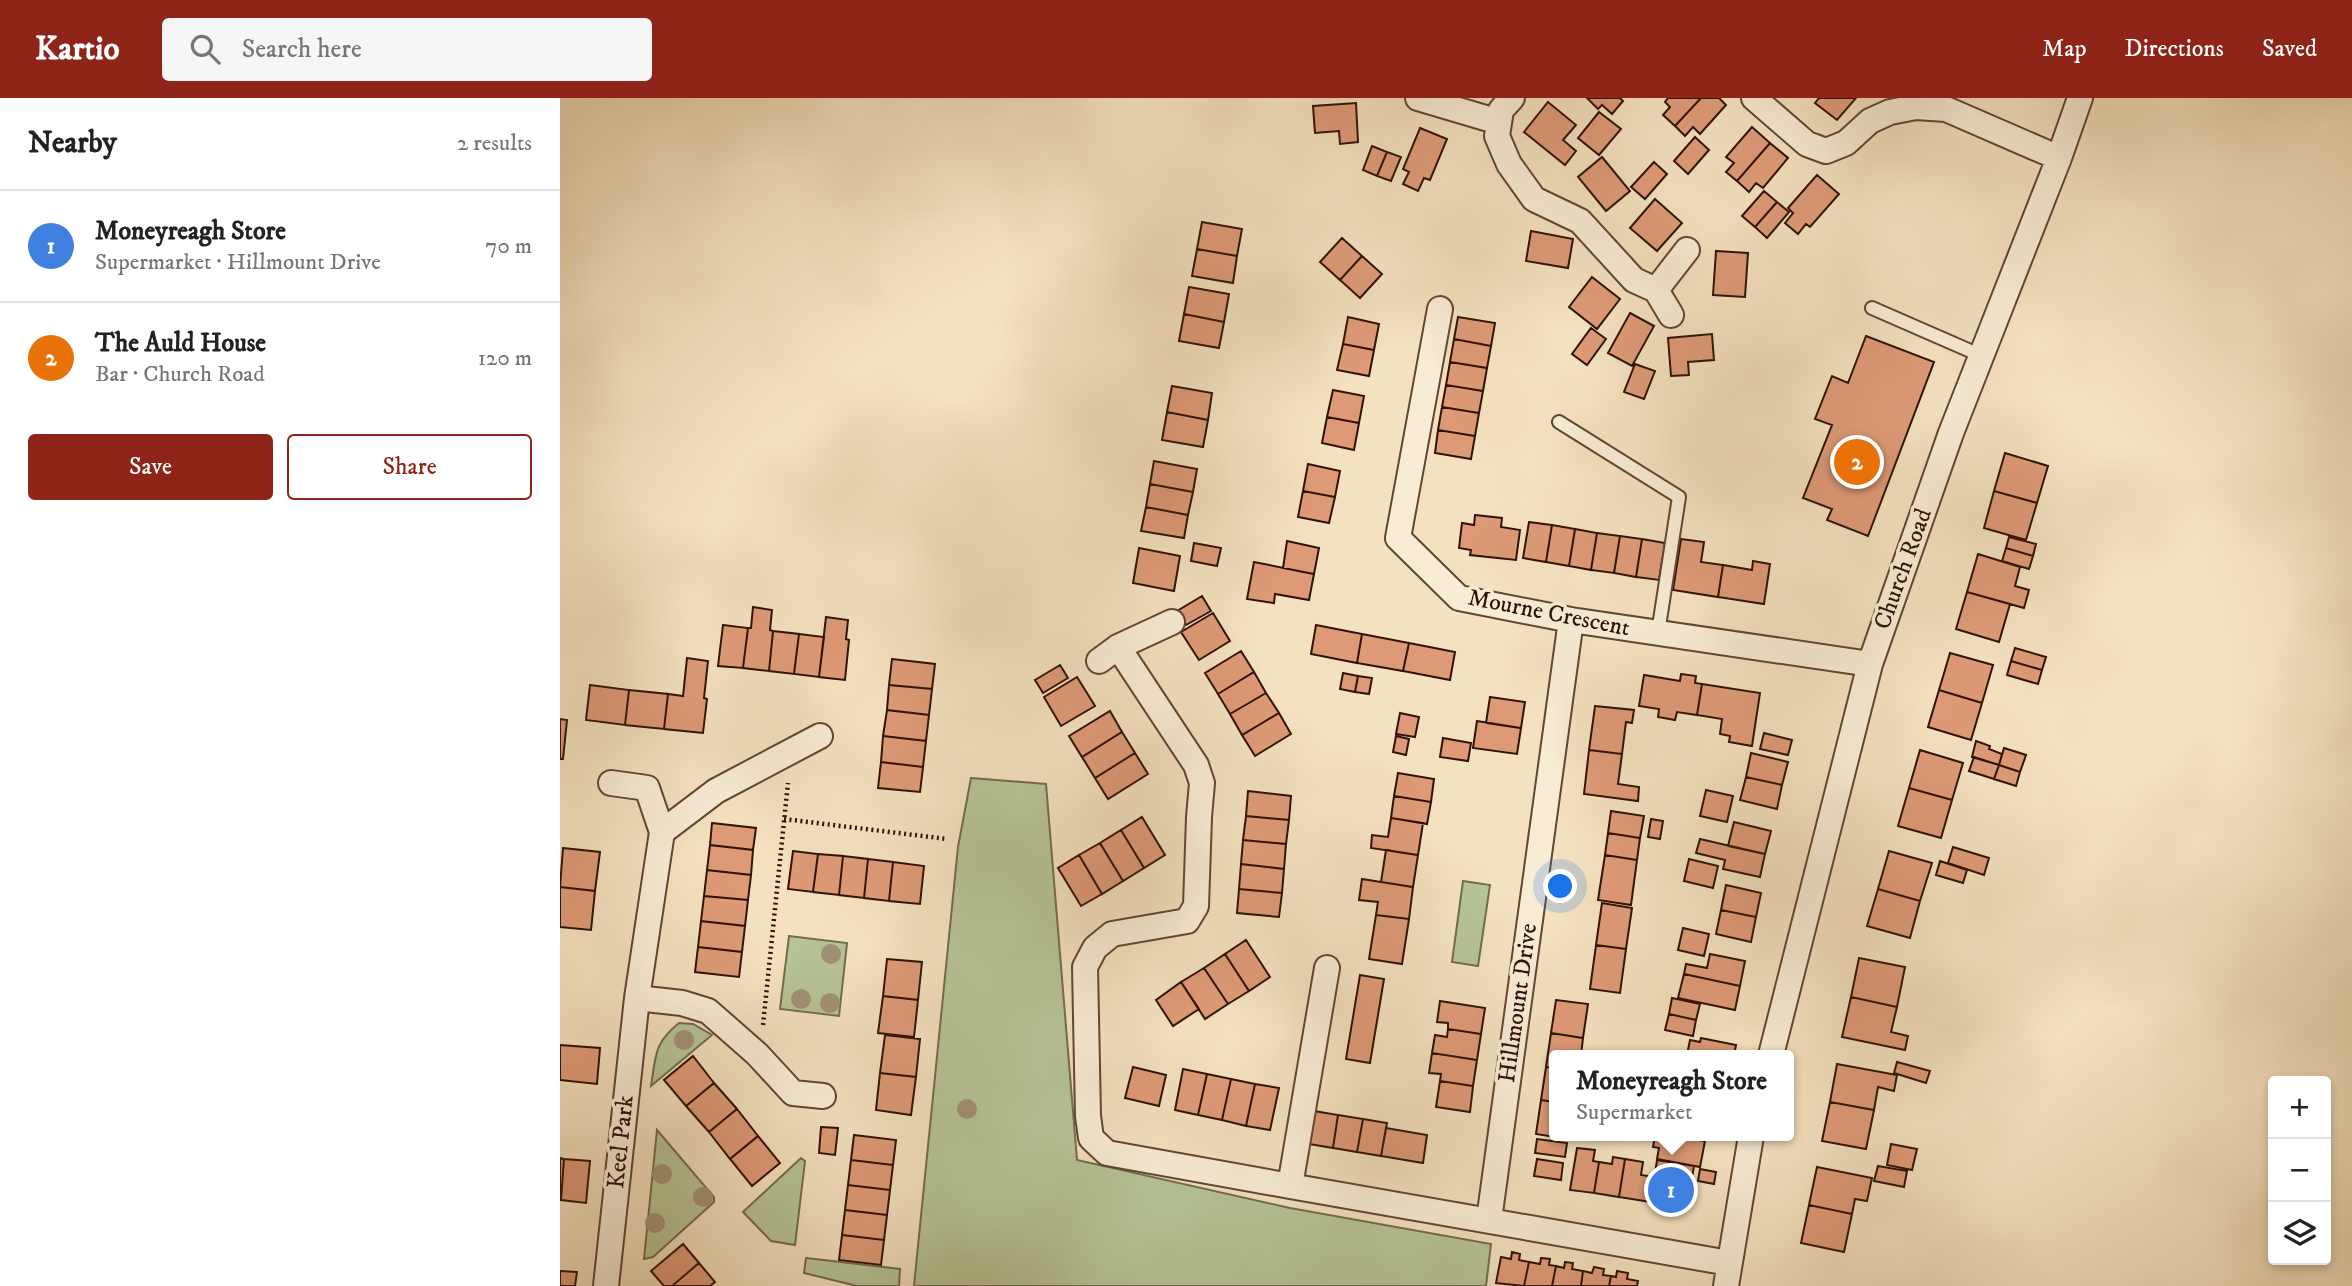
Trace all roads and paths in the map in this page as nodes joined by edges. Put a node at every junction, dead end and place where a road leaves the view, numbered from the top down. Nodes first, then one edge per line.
1 (1418, 98) edge
2 (1513, 98) edge
3 (1755, 98) edge
4 (2080, 98) edge
5 (1499, 122) junction
6 (2059, 159) junction
7 (1687, 250) dead end
8 (1656, 290) junction
9 (1872, 308) dead end
10 (1440, 309) dead end
11 (1671, 315) dead end
12 (1982, 356) junction
13 (1559, 422) dead end
14 (1571, 620) junction
15 (1172, 622) dead end
16 (1658, 633) junction
17 (1870, 663) junction
18 (820, 736) dead end
19 (791, 751) junction
20 (611, 783) dead end
21 (784, 819) junction
22 (662, 832) junction
23 (947, 839) dead end
24 (1326, 968) dead end
25 (637, 998) junction
26 (763, 1029) dead end
27 (1772, 1050) edge
28 (823, 1096) dead end
29 (1750, 1141) edge
30 (1290, 1186) junction
31 (1489, 1220) junction
32 (1728, 1274) edge
33 (606, 1286) edge

1 - 5 street
2 - 5 street
3 - 6 street
4 - 6 street, Church Road
5 - 8 street
6 - 12 street, Church Road
7 - 8 street
8 - 11 street
9 - 12 lane
10 - 14 street, Mourne Crescent
12 - 17 street, Church Road
13 - 16 lane
14 - 16 street, Mourne Crescent
14 - 31 street, Hillmount Drive
15 - 30 street
16 - 17 street, Mourne Crescent
17 - 27 street, Church Road
18 - 19 street
19 - 21 path
19 - 22 street
20 - 22 street, Keel Park
21 - 23 path
21 - 26 path
22 - 25 street, Keel Park
24 - 30 street
25 - 28 street
25 - 33 street, Keel Park
29 - 32 street
30 - 31 street
31 - 32 street

